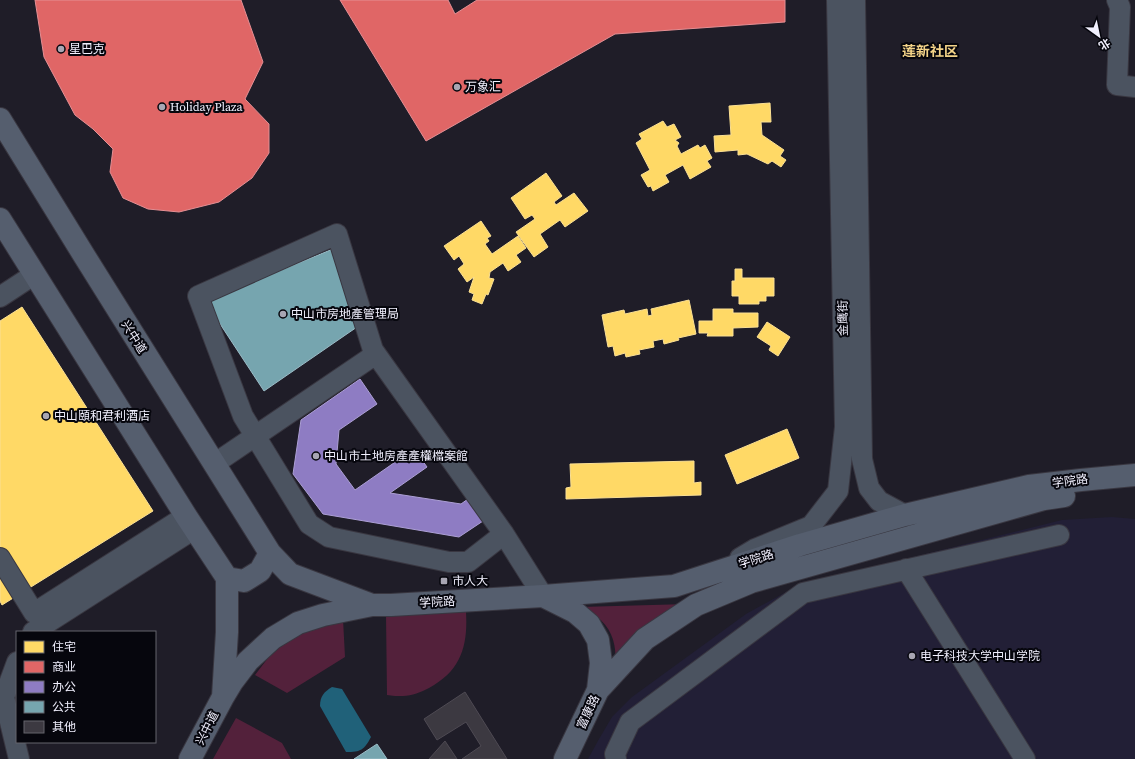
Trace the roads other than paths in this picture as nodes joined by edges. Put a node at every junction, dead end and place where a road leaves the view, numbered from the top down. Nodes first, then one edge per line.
1 (837, 0) edge
2 (855, 0) edge
3 (1117, 0) edge
4 (1135, 87) edge
5 (0, 119) edge
6 (0, 219) edge
7 (35, 274) junction
8 (0, 297) edge
9 (376, 354) junction
10 (214, 464) junction
11 (1135, 475) edge
12 (1135, 490) edge
13 (905, 515) junction
14 (190, 523) junction
15 (504, 534) junction
16 (1059, 535) dead end
17 (270, 554) junction
18 (0, 558) edge
19 (906, 569) junction
20 (721, 570) junction
21 (227, 578) junction
22 (542, 596) junction
23 (372, 605) junction
24 (34, 631) edge
25 (16, 665) edge
26 (598, 690) junction
27 (223, 697) junction
28 (19, 759) edge
29 (190, 759) edge
30 (566, 759) edge
31 (616, 759) edge
32 (1025, 759) edge

1 - 20 street, 金鹰街
2 - 13 street, 金鹰街
3 - 4 street
5 - 10 main road, 兴中道
6 - 7 main road
7 - 8 street
7 - 14 main road
9 - 10 street
9 - 15 street
9 - 15 street
10 - 17 main road, 兴中道
11 - 13 main road, 学院路
12 - 26 main road, 学院路
13 - 20 main road, 学院路
14 - 18 street
14 - 21 main road
14 - 24 street
15 - 22 street
16 - 19 street
17 - 21 main road
17 - 23 main road, 兴中道
19 - 31 street
19 - 32 street
20 - 22 main road, 学院路
21 - 27 main road
22 - 23 main road, 学院路
22 - 26 main road, 富康路
23 - 27 main road, 兴中道
25 - 28 street
26 - 30 main road, 富康路
27 - 29 main road, 兴中道

